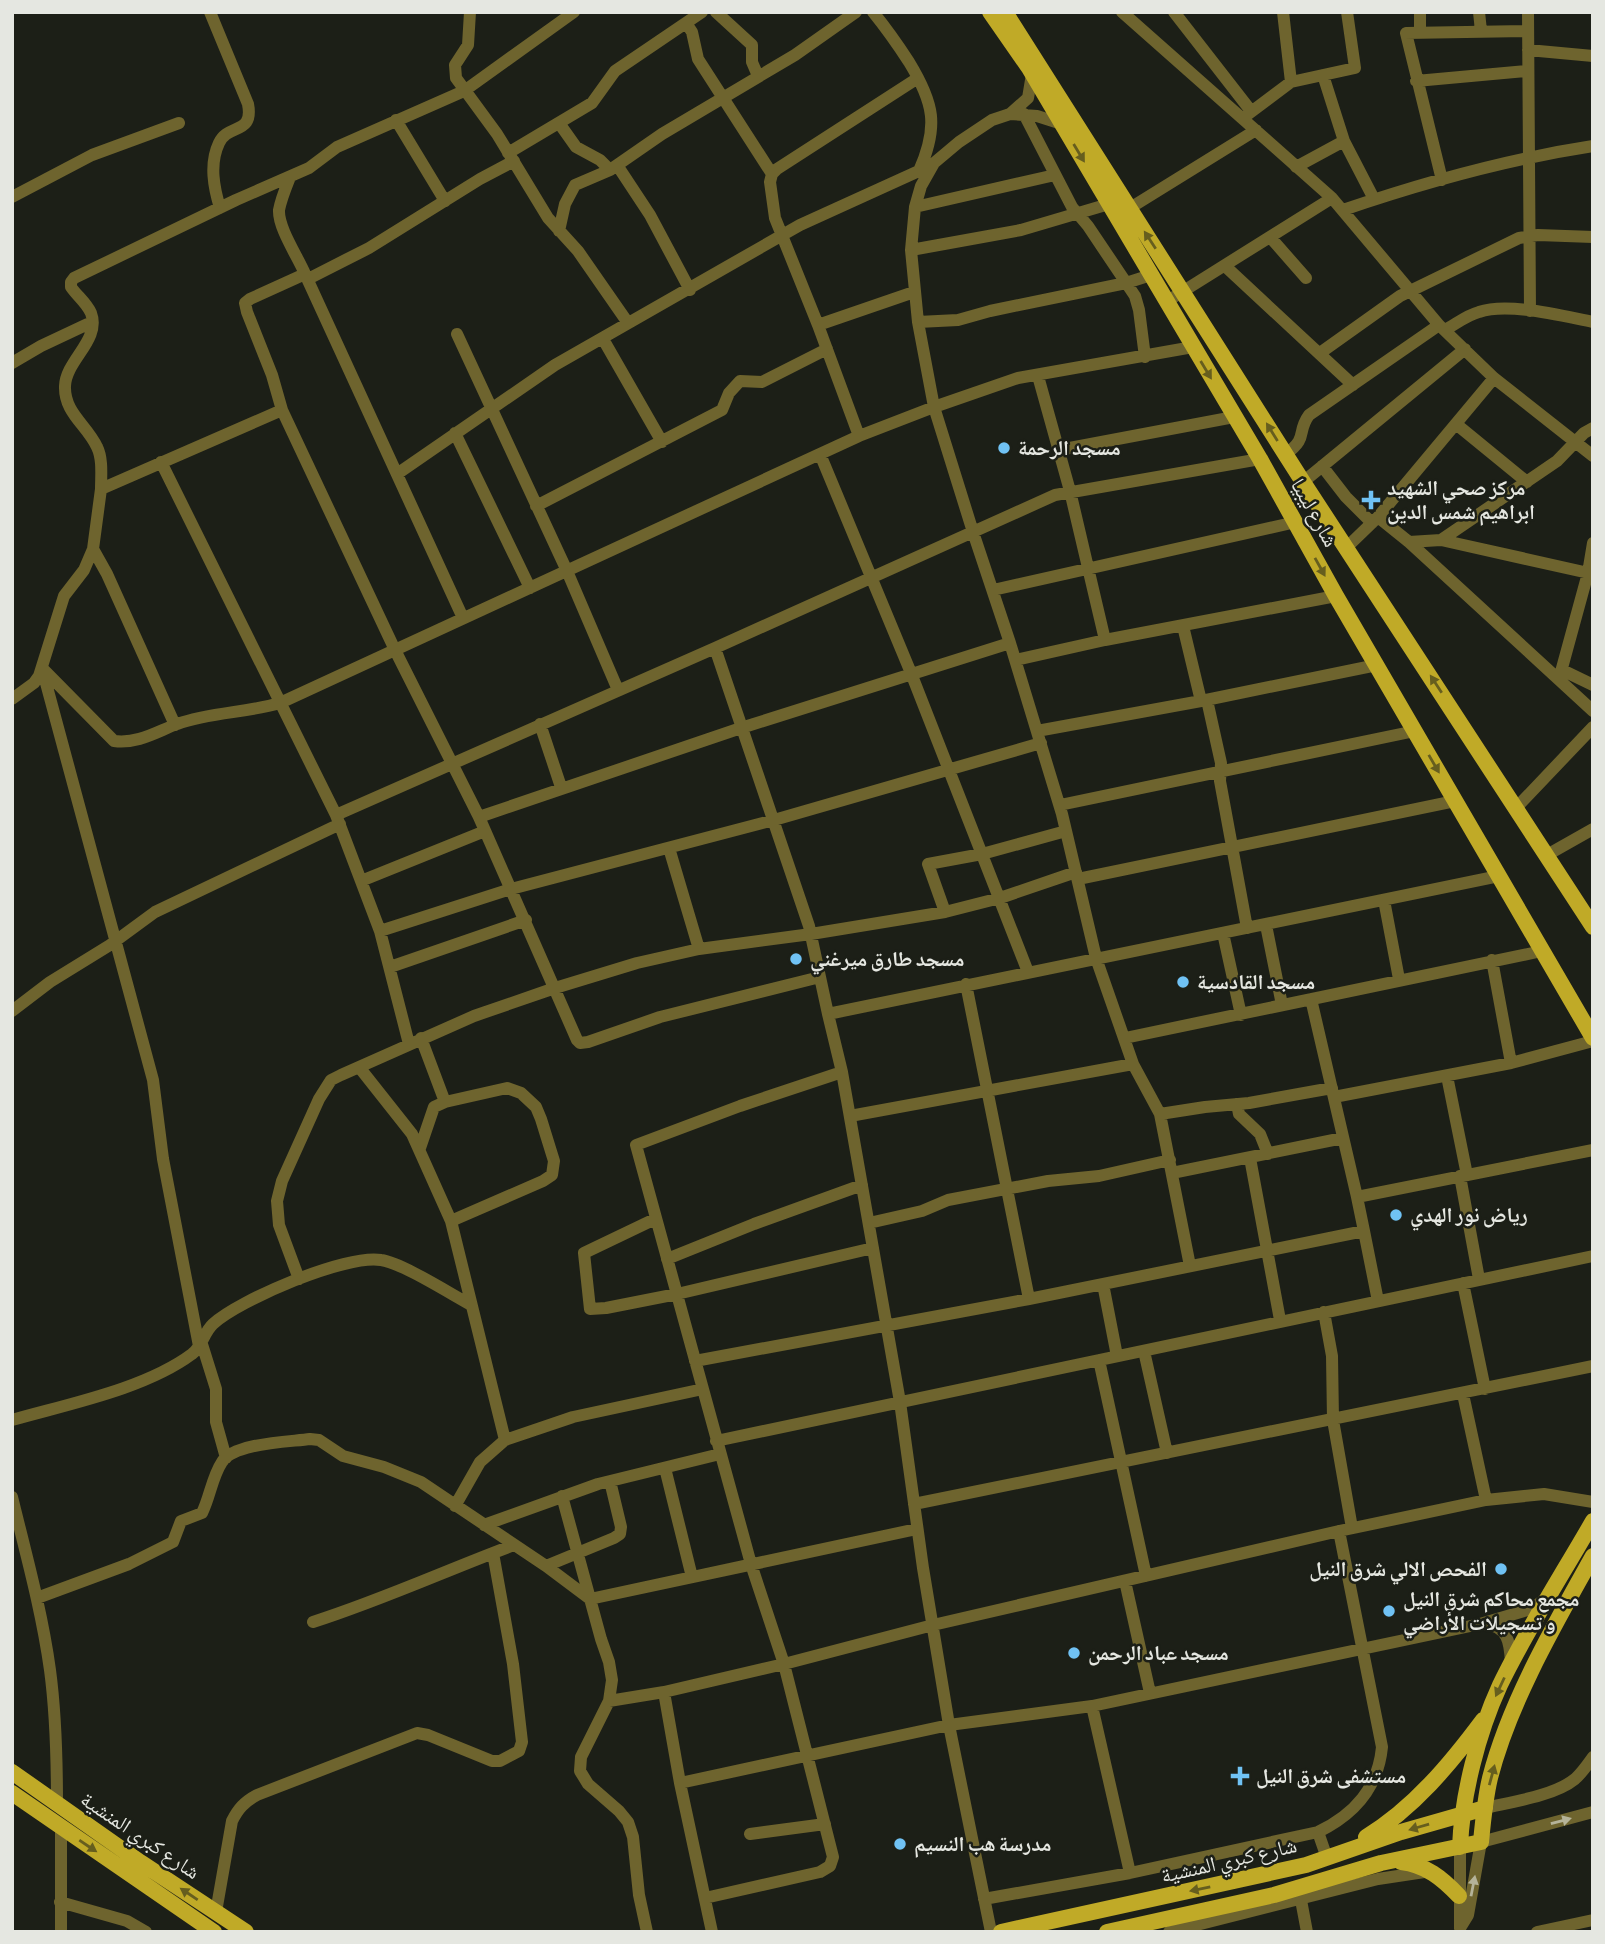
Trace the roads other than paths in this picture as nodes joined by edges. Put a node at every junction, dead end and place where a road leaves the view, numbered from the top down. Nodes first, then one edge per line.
1 (210, 12) edge
2 (470, 12) edge
3 (574, 12) edge
4 (702, 12) edge
5 (856, 12) edge
6 (873, 12) edge
7 (990, 12) edge
8 (1005, 12) edge
9 (1122, 12) edge
10 (1174, 12) edge
11 (1283, 12) edge
12 (1346, 12) edge
13 (1420, 12) edge
14 (1479, 12) edge
15 (1528, 12) edge
16 (721, 13) edge
17 (686, 23) junction
18 (1420, 31) junction
19 (1481, 31) junction
20 (1527, 31) junction
21 (1528, 50) junction
22 (1593, 56) edge
23 (1527, 71) junction
24 (1032, 74) junction
25 (1323, 75) junction
26 (758, 76) junction
27 (918, 78) junction
28 (1416, 81) junction
29 (1291, 82) junction
30 (464, 91) junction
31 (723, 97) junction
32 (1010, 114) junction
33 (1024, 114) junction
34 (1247, 114) junction
35 (396, 120) junction
36 (179, 123) dead end
37 (559, 123) junction
38 (1062, 124) junction
39 (1256, 130) junction
40 (1344, 141) junction
41 (1593, 146) edge
42 (1529, 156) junction
43 (511, 157) junction
44 (934, 163) junction
45 (1296, 167) junction
46 (613, 168) junction
47 (919, 171) junction
48 (772, 174) junction
49 (1055, 175) junction
50 (290, 177) junction
51 (1442, 180) junction
52 (12, 197) edge
53 (1332, 198) junction
54 (1374, 199) junction
55 (445, 201) junction
56 (1109, 204) junction
57 (915, 207) junction
58 (220, 208) junction
59 (1130, 208) junction
60 (1343, 210) junction
61 (1077, 215) junction
62 (559, 231) junction
63 (782, 235) junction
64 (1530, 236) junction
65 (1270, 237) junction
66 (1593, 237) edge
67 (911, 250) junction
68 (1225, 266) junction
69 (1151, 275) junction
70 (307, 277) junction
71 (1306, 278) dead end
72 (1126, 283) junction
73 (690, 290) junction
74 (1410, 291) junction
75 (914, 292) junction
76 (1184, 292) junction
77 (1166, 302) junction
78 (1530, 311) junction
79 (918, 322) junction
80 (1593, 322) edge
81 (93, 323) junction
82 (628, 323) junction
83 (818, 325) junction
84 (1442, 328) junction
85 (457, 334) dead end
86 (603, 339) junction
87 (1193, 347) junction
88 (827, 349) junction
89 (1465, 349) junction
90 (1320, 353) junction
91 (1145, 357) junction
92 (12, 363) edge
93 (1038, 376) junction
94 (1494, 378) junction
95 (1353, 385) junction
96 (934, 407) junction
97 (491, 408) junction
98 (282, 411) junction
99 (1234, 417) junction
100 (1456, 424) junction
101 (1593, 428) edge
102 (455, 433) junction
103 (859, 436) junction
104 (662, 442) junction
105 (1576, 442) junction
106 (1059, 450) junction
107 (820, 454) junction
108 (1286, 454) junction
109 (1593, 456) edge
110 (1259, 459) junction
111 (161, 462) junction
112 (1322, 466) junction
113 (397, 474) junction
114 (1303, 482) junction
115 (1527, 482) junction
116 (101, 489) junction
117 (1070, 491) junction
118 (536, 506) junction
119 (1375, 520) junction
120 (1296, 522) junction
121 (973, 532) junction
122 (1441, 540) junction
123 (1409, 542) junction
124 (1593, 543) edge
125 (1347, 547) junction
126 (93, 549) junction
127 (1088, 568) junction
128 (567, 571) junction
129 (1590, 574) edge
130 (872, 578) junction
131 (530, 588) junction
132 (993, 590) junction
133 (1336, 596) junction
134 (463, 618) junction
135 (1183, 626) junction
136 (1105, 640) junction
137 (1010, 643) junction
138 (715, 648) junction
139 (395, 650) junction
140 (1016, 660) junction
141 (1377, 665) junction
142 (42, 668) junction
143 (911, 673) junction
144 (1560, 675) junction
145 (1593, 685) edge
146 (618, 690) junction
147 (12, 699) edge
148 (1204, 701) junction
149 (280, 703) junction
150 (1593, 711) edge
151 (540, 724) junction
152 (175, 725) junction
153 (1593, 727) edge
154 (741, 728) junction
155 (1415, 731) junction
156 (1039, 737) junction
157 (452, 764) junction
158 (948, 770) junction
159 (1221, 771) junction
160 (561, 788) junction
161 (1455, 801) junction
162 (1060, 805) junction
163 (1517, 807) junction
164 (479, 817) junction
165 (338, 819) junction
166 (774, 820) junction
167 (1593, 829) edge
168 (485, 831) junction
169 (1066, 831) junction
170 (1231, 847) junction
171 (669, 848) junction
172 (982, 853) junction
173 (1547, 855) junction
174 (1077, 876) junction
175 (1499, 876) junction
176 (361, 881) junction
177 (511, 889) junction
178 (1000, 898) junction
179 (1384, 900) junction
180 (945, 912) junction
181 (526, 920) junction
182 (1266, 925) junction
183 (1593, 927) edge
184 (1247, 928) junction
185 (380, 931) junction
186 (1223, 933) junction
187 (811, 934) junction
188 (117, 940) junction
189 (699, 949) junction
190 (1542, 951) junction
191 (1096, 958) junction
192 (1492, 960) junction
193 (390, 967) junction
194 (1028, 972) junction
195 (820, 977) junction
196 (1399, 979) junction
197 (966, 984) junction
198 (555, 988) junction
199 (1311, 999) junction
200 (1282, 1005) junction
201 (12, 1012) edge
202 (828, 1014) junction
203 (1241, 1015) junction
204 (1125, 1038) junction
205 (1593, 1040) edge
206 (415, 1041) junction
207 (1511, 1063) junction
208 (1133, 1064) junction
209 (359, 1068) junction
210 (842, 1072) junction
211 (1447, 1076) junction
212 (987, 1091) junction
213 (1333, 1093) junction
214 (445, 1102) junction
215 (1237, 1104) junction
216 (1160, 1114) junction
217 (850, 1116) junction
218 (1343, 1138) junction
219 (420, 1148) junction
220 (1593, 1150) edge
221 (1268, 1154) junction
222 (1250, 1158) junction
223 (1171, 1167) junction
224 (1464, 1176) junction
225 (862, 1185) junction
226 (1008, 1188) junction
227 (1357, 1197) junction
228 (655, 1219) junction
229 (450, 1221) junction
230 (869, 1223) junction
231 (1364, 1231) junction
232 (873, 1248) junction
233 (1268, 1251) junction
234 (667, 1259) junction
235 (1592, 1260) edge
236 (1190, 1266) junction
237 (299, 1279) junction
238 (1479, 1279) junction
239 (1463, 1283) junction
240 (1103, 1284) junction
241 (677, 1294) junction
242 (1029, 1299) junction
243 (1378, 1301) junction
244 (471, 1304) junction
245 (1324, 1312) junction
246 (1280, 1320) junction
247 (886, 1324) junction
248 (200, 1343) junction
249 (1144, 1350) junction
250 (1118, 1356) junction
251 (1099, 1360) junction
252 (695, 1361) junction
253 (1593, 1366) edge
254 (703, 1388) junction
255 (1485, 1389) junction
256 (1463, 1394) junction
257 (900, 1402) junction
258 (12, 1419) edge
259 (1333, 1420) junction
260 (505, 1440) junction
261 (718, 1447) junction
262 (1167, 1453) junction
263 (226, 1458) junction
264 (1120, 1462) junction
265 (665, 1468) junction
266 (610, 1481) junction
267 (562, 1496) junction
268 (12, 1497) edge
269 (1486, 1500) junction
270 (1593, 1503) edge
271 (914, 1504) junction
272 (454, 1506) junction
273 (1593, 1521) edge
274 (484, 1525) junction
275 (917, 1529) junction
276 (1345, 1530) junction
277 (514, 1545) junction
278 (493, 1553) junction
279 (577, 1553) junction
280 (1593, 1556) edge
281 (751, 1564) junction
282 (545, 1566) junction
283 (1146, 1576) junction
284 (692, 1577) junction
285 (1125, 1581) junction
286 (1549, 1597) junction
287 (37, 1598) junction
288 (590, 1599) junction
289 (313, 1622) dead end
290 (1480, 1624) junction
291 (933, 1625) junction
292 (1364, 1648) junction
293 (784, 1664) junction
294 (1511, 1664) junction
295 (664, 1692) junction
296 (1150, 1693) junction
297 (609, 1701) junction
298 (1093, 1706) junction
299 (1489, 1712) junction
300 (949, 1725) junction
301 (808, 1755) junction
302 (1593, 1757) edge
303 (12, 1772) edge
304 (680, 1783) junction
305 (12, 1793) edge
306 (57, 1804) junction
307 (1485, 1808) junction
308 (1593, 1812) edge
309 (1461, 1814) junction
310 (825, 1824) junction
311 (61, 1828) junction
312 (1318, 1832) junction
313 (750, 1834) dead end
314 (1482, 1842) junction
315 (1460, 1847) junction
316 (1334, 1856) junction
317 (1381, 1863) junction
318 (1432, 1871) junction
319 (1130, 1873) junction
320 (1459, 1896) junction
321 (705, 1898) junction
322 (984, 1899) junction
323 (1301, 1900) junction
324 (60, 1902) junction
325 (216, 1912) junction
326 (1593, 1920) edge
327 (1460, 1930) edge
328 (1177, 1931) edge
329 (61, 1932) edge
330 (146, 1932) edge
331 (214, 1932) edge
332 (246, 1932) edge
333 (647, 1932) edge
334 (712, 1932) edge
335 (991, 1932) edge
336 (1001, 1932) edge
337 (1107, 1932) edge
338 (1307, 1932) edge
339 (1537, 1932) edge

1 - 58 street
2 - 30 street
3 - 30 street
4 - 17 street
5 - 26 street
6 - 27 street
7 - 24 main road, شارع ليبيا
8 - 59 main road, شارع ليبيا
9 - 34 street
10 - 34 street
11 - 29 street
12 - 25 street
13 - 18 street
14 - 19 street
15 - 20 street
16 - 26 street
17 - 31 street
17 - 37 street
18 - 19 street
18 - 28 street
19 - 20 street
20 - 21 street
21 - 22 street
21 - 23 street
23 - 28 street
23 - 42 street
24 - 32 street
24 - 38 main road, شارع ليبيا
25 - 29 street
25 - 40 street
26 - 31 street
27 - 47 street
27 - 48 street
28 - 51 street
29 - 34 street
30 - 35 street
30 - 43 street
31 - 46 street
31 - 48 street
32 - 33 street
32 - 44 street
33 - 38 street
33 - 49 street
34 - 39 street
35 - 50 street
35 - 55 street
36 - 52 street
37 - 43 street
37 - 46 street
38 -> 56 main road, شارع ليبيا
39 - 45 street
39 - 59 street
40 - 45 street
40 - 54 street
41 - 42 street
42 - 51 street
42 - 64 street
43 - 55 street
43 - 62 street
44 - 47 street
44 - 57 street
45 - 53 street
46 - 62 street
46 - 73 street
47 - 63 street
48 - 63 street
49 - 57 street
49 - 61 street
50 - 58 street
50 - 70 street
51 - 54 street
53 - 60 street
53 - 65 street
54 - 60 street
55 - 70 street
56 - 61 street
56 - 69 main road, شارع ليبيا
57 - 67 street
58 - 81 street
76 -> 59 main road, شارع ليبيا
60 - 74 street
61 - 67 street
61 - 72 street
62 - 82 street
63 - 73 street
63 - 83 street
64 - 66 street
64 - 74 street
64 - 78 street
65 - 68 street
65 - 71 street
67 - 75 street
68 - 76 street
68 - 90 street
69 - 72 street
69 - 77 main road, شارع ليبيا
70 - 98 street
70 - 113 street
72 - 79 street
72 - 91 street
73 - 82 street
74 - 84 street
74 - 90 street
75 - 79 street
75 - 83 street
76 - 77 street
108 -> 76 main road, شارع ليبيا
77 - 87 main road, شارع ليبيا
78 - 80 street
78 - 84 street
79 - 96 street
81 - 92 street
81 - 116 street
82 - 86 street
83 - 88 street
84 - 89 street
84 - 95 street
85 - 97 street
86 - 97 street
86 - 104 street
87 - 91 street
87 -> 99 main road, شارع ليبيا
88 - 103 street
88 - 104 street
89 - 94 street
89 - 112 street
90 - 95 street
91 - 93 street
93 - 96 street
93 - 106 street
94 - 100 street
94 - 105 street
95 - 108 street
96 - 103 street
96 - 121 street
97 - 102 street
97 - 118 street
98 - 111 street
98 - 139 street
99 - 106 street
99 - 110 main road, شارع ليبيا
100 - 115 street
100 - 119 street
101 - 105 street
102 - 113 street
102 - 131 street
103 - 107 street
104 - 118 street
105 - 109 street
105 - 115 street
106 - 117 street
107 - 128 street
107 - 130 street
108 - 114 main road, شارع ليبيا
110 - 117 street
110 - 120 main road, شارع ليبيا
111 - 116 street
111 - 149 street
112 - 114 street
112 - 119 street
113 - 134 street
114 - 125 main road, شارع ليبيا
115 - 122 street
116 - 126 street
117 - 121 street
117 - 127 street
118 - 128 street
119 - 123 street
119 - 125 street
120 - 127 street
120 -> 133 main road, شارع ليبيا
121 - 130 street
121 - 132 street
122 - 123 street
122 - 129 street
123 - 144 street
124 - 129 street
163 -> 125 main road, شارع ليبيا
126 - 142 street
126 - 152 street
127 - 132 street
127 - 136 street
128 - 131 street
128 - 146 street
129 - 144 street
130 - 138 street
130 - 143 street
131 - 134 street
132 - 137 street
133 - 135 street
133 - 141 main road, شارع ليبيا
134 - 139 street
135 - 136 street
135 - 148 street
136 - 140 street
137 - 140 street
137 - 143 street
138 - 146 street
138 - 154 street
139 - 149 street
139 - 157 street
140 - 156 street
141 - 148 street
141 - 155 main road, شارع ليبيا
142 - 147 street
142 - 152 street
142 - 188 street
143 - 154 street
143 - 158 street
144 - 145 street
144 - 150 street
146 - 151 street
148 - 156 street
148 - 159 street
149 - 152 street
149 - 165 street
151 - 157 street
151 - 160 street
153 - 163 street
154 - 160 street
154 - 166 street
155 - 159 street
155 -> 161 main road, شارع ليبيا
156 - 158 street
156 - 162 street
157 - 164 street
157 - 165 street
158 - 166 street
158 - 172 street
159 - 162 street
159 - 170 street
160 - 164 street
161 - 170 street
161 - 175 main road, شارع ليبيا
162 - 169 street
163 - 173 main road, شارع ليبيا
164 - 168 street
165 - 176 street
165 - 188 street
166 - 171 street
166 - 187 street
167 - 173 street
168 - 176 street
168 - 177 street
169 - 172 street
169 - 174 street
170 - 174 street
170 - 184 street
171 - 177 street
171 - 189 street
172 - 178 street
172 - 180 street
173 - 183 main road, شارع ليبيا
174 - 178 street
174 - 191 street
175 - 179 street
175 - 190 main road, شارع ليبيا
176 - 185 street
177 - 181 street
177 - 185 street
178 - 180 street
178 - 194 street
179 - 182 street
179 - 196 street
180 - 187 street
181 - 193 street
181 - 198 street
182 - 184 street
182 - 200 street
184 - 186 street
185 - 193 street
186 - 191 street
186 - 203 street
187 - 189 street
187 - 195 street
188 - 201 street
188 - 248 street
189 - 198 street
190 - 192 street
190 - 205 main road, شارع ليبيا
191 - 194 street
191 - 204 street
192 - 196 street
192 - 207 street
193 - 206 street
194 - 197 street
195 - 198 street
195 - 202 street
196 - 199 street
197 - 202 street
197 - 212 street
198 - 206 street
199 - 200 street
199 - 213 street
200 - 203 street
202 - 210 street
203 - 204 street
204 - 208 street
205 - 207 street
206 - 209 street
206 - 214 street
207 - 211 street
208 - 212 street
208 - 216 street
209 - 219 street
209 - 237 street
210 - 217 street
210 - 228 street
211 - 213 street
211 - 224 street
212 - 217 street
212 - 226 street
213 - 215 street
213 - 218 street
214 - 219 street
214 - 229 street
215 - 216 street
215 - 221 street
216 - 223 street
217 - 225 street
218 - 221 street
218 - 227 street
219 - 229 street
220 - 224 street
221 - 222 street
222 - 223 street
222 - 233 street
223 - 226 street
223 - 236 street
224 - 227 street
224 - 238 street
225 - 230 street
225 - 234 street
226 - 230 street
226 - 242 street
227 - 231 street
228 - 234 street
228 - 241 street
229 - 244 street
230 - 232 street
231 - 233 street
231 - 243 street
232 - 241 street
232 - 247 street
233 - 236 street
233 - 246 street
234 - 241 street
235 - 238 street
236 - 240 street
237 - 244 street
237 - 248 street
238 - 239 street
239 - 243 street
239 - 255 street
240 - 242 street
240 - 250 street
241 - 252 street
242 - 247 street
243 - 245 street
244 - 260 street
245 - 246 street
245 - 259 street
246 - 249 street
247 - 252 street
247 - 257 street
248 - 258 street
248 - 263 street
249 - 250 street
249 - 262 street
250 - 251 street
251 - 257 street
251 - 264 street
252 - 254 street
253 - 255 street
254 - 260 street
254 - 261 street
255 - 256 street
256 - 259 street
256 - 269 street
257 - 261 street
257 - 271 street
259 - 262 street
259 - 276 street
260 - 272 street
261 - 265 street
261 - 281 street
262 - 264 street
263 - 272 street
263 - 287 street
264 - 271 street
264 - 283 street
265 - 266 street
265 - 284 street
266 - 267 street
266 - 279 street
267 - 274 street
267 - 279 street
268 - 287 street
269 - 270 street
269 - 276 street
271 - 275 street
272 - 274 street
273 - 286 main road
274 - 277 street
275 - 281 street
275 - 291 street
276 - 283 street
276 - 292 street
277 - 278 street
277 - 282 street
278 - 289 street
278 - 325 street
279 - 282 street
279 - 288 street
307 -> 280 main road
281 - 284 street
281 - 293 street
282 - 288 street
283 - 285 street
284 - 288 street
285 - 291 street
285 - 296 street
286 - 290 street
286 - 294 main road
287 - 306 street
288 - 297 street
290 - 292 street
290 - 294 street
291 - 293 street
291 - 300 street
292 - 296 street
292 - 312 street
293 - 295 street
293 - 301 street
294 -> 299 main road
295 - 297 street
295 - 304 street
296 - 298 street
297 - 333 street
298 - 300 street
298 - 319 street
299 - 309 main road
299 - 316 main road
300 - 301 street
300 - 322 street
301 - 304 street
301 - 310 street
302 - 307 street
303 - 306 main road, شارع كبري المنشية
304 - 321 street
305 - 311 main road, شارع كبري المنشية
325 -> 306 main road, شارع كبري المنشية
307 - 309 main road, شارع كبري المنشية
307 - 314 main road
314 -> 308 street, شارع كبري المنشية
309 - 315 main road
309 -> 316 main road, شارع كبري المنشية
310 - 313 street
310 - 321 street
311 - 324 street
311 -> 331 main road, شارع كبري المنشية
312 - 316 street
312 - 319 street
314 - 315 main road, شارع كبري المنشية
327 -> 314 street
315 - 317 main road, شارع كبري المنشية
315 - 320 street
316 -> 336 main road, شارع كبري المنشية
317 - 318 main road
317 - 337 main road, شارع كبري المنشية
318 - 320 main road
318 - 323 street
319 - 322 street
320 - 327 street
321 - 334 street
322 - 335 street
323 - 328 street
323 - 338 street
324 - 329 street
324 - 330 street
325 - 332 main road, شارع كبري المنشية
326 - 339 street

